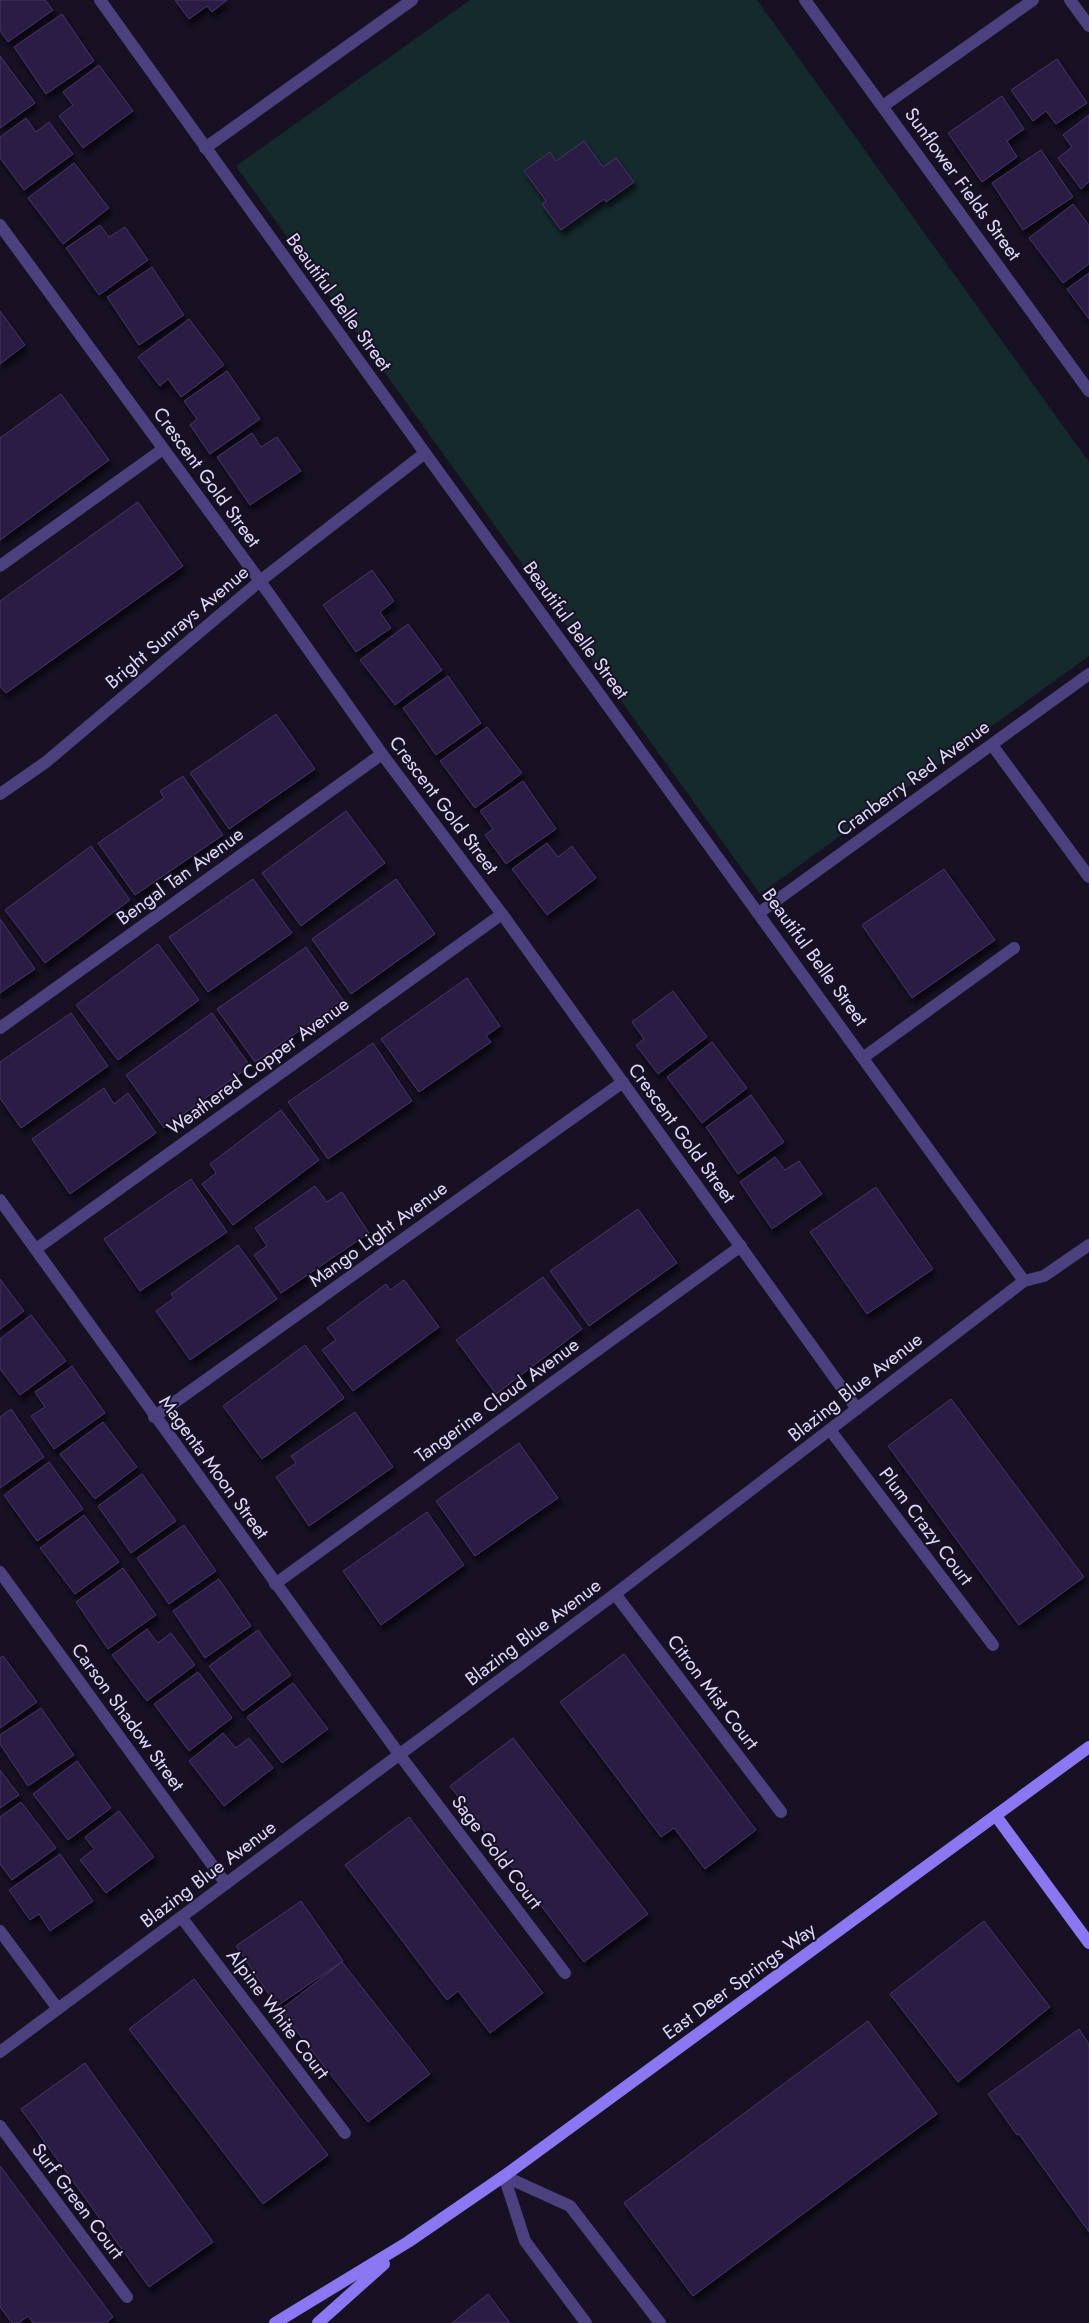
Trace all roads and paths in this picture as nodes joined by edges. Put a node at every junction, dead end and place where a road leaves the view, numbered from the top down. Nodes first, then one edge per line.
1 (100, 0) edge
2 (412, 0) edge
3 (805, 0) edge
4 (1033, 0) edge
5 (1070, 0) edge
6 (1089, 26) edge
7 (883, 106) junction
8 (205, 148) junction
9 (2, 232) edge
10 (1089, 391) edge
11 (163, 450) junction
12 (425, 453) junction
13 (0, 566) edge
14 (260, 581) junction
15 (1089, 674) edge
16 (992, 745) junction
17 (382, 754) junction
18 (0, 794) edge
19 (1089, 877) edge
20 (758, 913) junction
21 (502, 914) junction
22 (1014, 948) dead end
23 (0, 1028) edge
24 (864, 1057) junction
25 (623, 1082) junction
26 (0, 1200) edge
27 (1089, 1245) edge
28 (741, 1246) junction
29 (36, 1249) junction
30 (1024, 1280) junction
31 (856, 1409) junction
32 (154, 1417) junction
33 (830, 1430) junction
34 (0, 1572) edge
35 (275, 1584) junction
36 (615, 1594) junction
37 (993, 1645) dead end
38 (1089, 1747) edge
39 (399, 1754) junction
40 (781, 1812) dead end
41 (996, 1816) junction
42 (226, 1884) junction
43 (182, 1918) junction
44 (0, 1931) edge
45 (1089, 1942) edge
46 (565, 1972) dead end
47 (58, 2009) junction
48 (0, 2052) edge
49 (0, 2126) edge
50 (345, 2133) dead end
51 (504, 2176) junction
52 (408, 2242) junction
53 (127, 2297) dead end
54 (276, 2323) edge
55 (318, 2323) edge
56 (586, 2323) edge
57 (660, 2323) edge

1 - 8 street, Beautiful Belle Street
2 - 8 street
3 - 7 street, Sunflower Fields Street
4 - 7 street
5 - 6 street
7 - 10 street, Sunflower Fields Street
8 - 12 street, Beautiful Belle Street
9 - 11 street, Crescent Gold Street
11 - 13 street
11 - 14 street, Crescent Gold Street
12 - 14 street, Bright Sunrays Avenue
12 - 20 street, Beautiful Belle Street
14 - 17 street, Crescent Gold Street
14 - 18 street, Bright Sunrays Avenue
15 - 16 street, Cranberry Red Avenue
16 - 19 street
16 - 20 street, Cranberry Red Avenue
17 - 21 street, Crescent Gold Street
17 - 23 street, Bengal Tan Avenue
20 - 24 street, Beautiful Belle Street
21 - 25 street, Crescent Gold Street
21 - 29 street, Weathered Copper Avenue
22 - 24 street
24 - 30 street, Beautiful Belle Street
25 - 28 street, Crescent Gold Street
25 - 32 street, Mango Light Avenue
26 - 29 street, Magenta Moon Street
27 - 30 street, Blazing Blue Avenue
28 - 31 street, Crescent Gold Street
28 - 35 street, Tangerine Cloud Avenue
29 - 32 street, Magenta Moon Street
30 - 31 street, Blazing Blue Avenue
31 - 33 street, Blazing Blue Avenue
32 - 35 street, Magenta Moon Street
33 - 36 street, Blazing Blue Avenue
33 - 37 street, Plum Crazy Court
34 - 42 street, Carson Shadow Street
35 - 39 street, Magenta Moon Street
36 - 39 street, Blazing Blue Avenue
36 - 40 street, Citron Mist Court
38 - 41 street, East Deer Springs Way
39 - 42 street, Blazing Blue Avenue
39 - 46 street, Sage Gold Court
41 - 45 street
41 - 51 street, East Deer Springs Way
42 - 43 street, Blazing Blue Avenue
43 - 47 street, Blazing Blue Avenue
43 - 50 street, Alpine White Court
44 - 47 street
47 - 48 street, Blazing Blue Avenue
49 - 53 street, Surf Green Court
51 - 52 street, East Deer Springs Way
51 - 56 street
51 - 57 street
52 - 54 street, East Deer Springs Way
52 - 55 street, East Deer Springs Way

